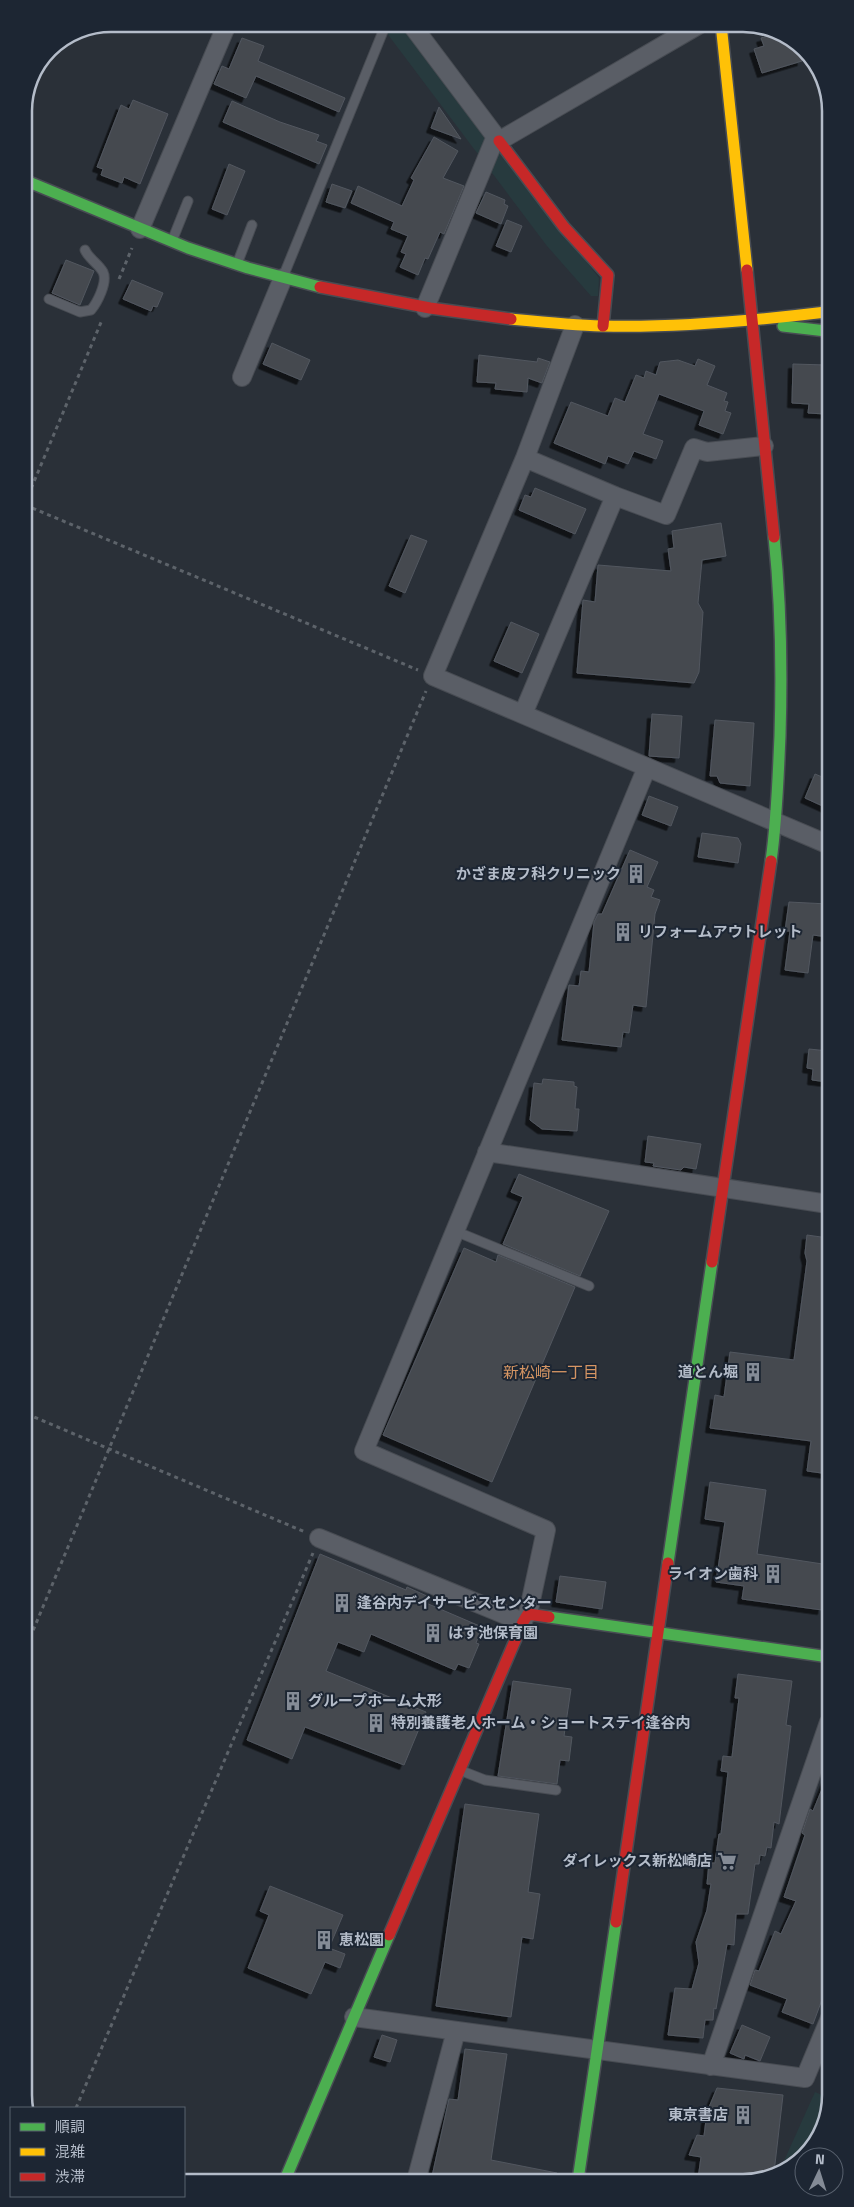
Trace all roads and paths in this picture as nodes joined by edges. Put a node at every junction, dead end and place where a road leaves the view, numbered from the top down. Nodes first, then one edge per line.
1 (224, 32) edge
2 (383, 32) edge
3 (417, 32) edge
4 (668, 33) edge
5 (722, 33) edge
6 (497, 139) junction
7 (33, 184) edge
8 (188, 202) dead end
9 (252, 225) dead end
10 (140, 229) junction
11 (172, 242) junction
12 (85, 250) dead end
13 (236, 264) junction
14 (283, 278) junction
15 (117, 284) dead end
16 (50, 299) dead end
17 (425, 308) junction
18 (106, 311) dead end
19 (822, 313) edge
20 (751, 322) junction
21 (575, 325) junction
22 (604, 326) junction
23 (822, 331) edge
24 (242, 377) dead end
25 (764, 446) junction
26 (524, 458) junction
27 (33, 485) edge
28 (615, 496) junction
29 (33, 507) edge
30 (432, 676) junction
31 (523, 714) junction
32 (647, 768) junction
33 (777, 821) junction
34 (822, 842) edge
35 (488, 1152) junction
36 (724, 1188) junction
37 (822, 1203) edge
38 (455, 1231) junction
39 (589, 1286) dead end
40 (32, 1416) edge
41 (110, 1449) junction
42 (319, 1538) junction
43 (526, 1618) junction
44 (32, 1633) edge
45 (658, 1633) junction
46 (822, 1656) edge
47 (822, 1742) edge
48 (459, 1770) junction
49 (556, 1790) dead end
50 (354, 2017) junction
51 (456, 2031) junction
52 (822, 2037) edge
53 (597, 2050) junction
54 (711, 2066) junction
55 (76, 2107) edge
56 (287, 2174) edge
57 (418, 2174) edge
58 (579, 2174) edge

1 - 10 street
2 - 14 lane
3 - 6 street
4 - 6 street
5 - 20 street
6 - 17 street
6 - 22 street
7 - 10 street
8 - 11 lane
9 - 13 lane
10 - 11 street
10 - 15 path
11 - 13 street
12 - 16 lane
13 - 14 street
14 - 17 street
14 - 24 street
17 - 21 street
18 - 27 path
19 - 20 street
20 - 22 street
20 - 23 street
20 - 25 street
21 - 22 street
21 - 26 street
25 - 28 street
25 - 33 street
26 - 28 street
26 - 30 street
28 - 31 street
29 - 30 path
30 - 31 street
30 - 41 path
31 - 32 street
32 - 33 street
32 - 35 street
33 - 34 street
33 - 36 street
35 - 36 street
35 - 38 street
36 - 37 street
36 - 45 street
38 - 39 lane
38 - 43 street
40 - 41 path
41 - 42 path
41 - 44 path
42 - 43 street
42 - 55 path
43 - 45 street
43 - 48 street
45 - 46 street
45 - 53 street
47 - 54 street
48 - 49 lane
48 - 50 street
50 - 51 street
50 - 56 street
51 - 53 street
51 - 57 street
52 - 54 street
53 - 54 street
53 - 58 street

